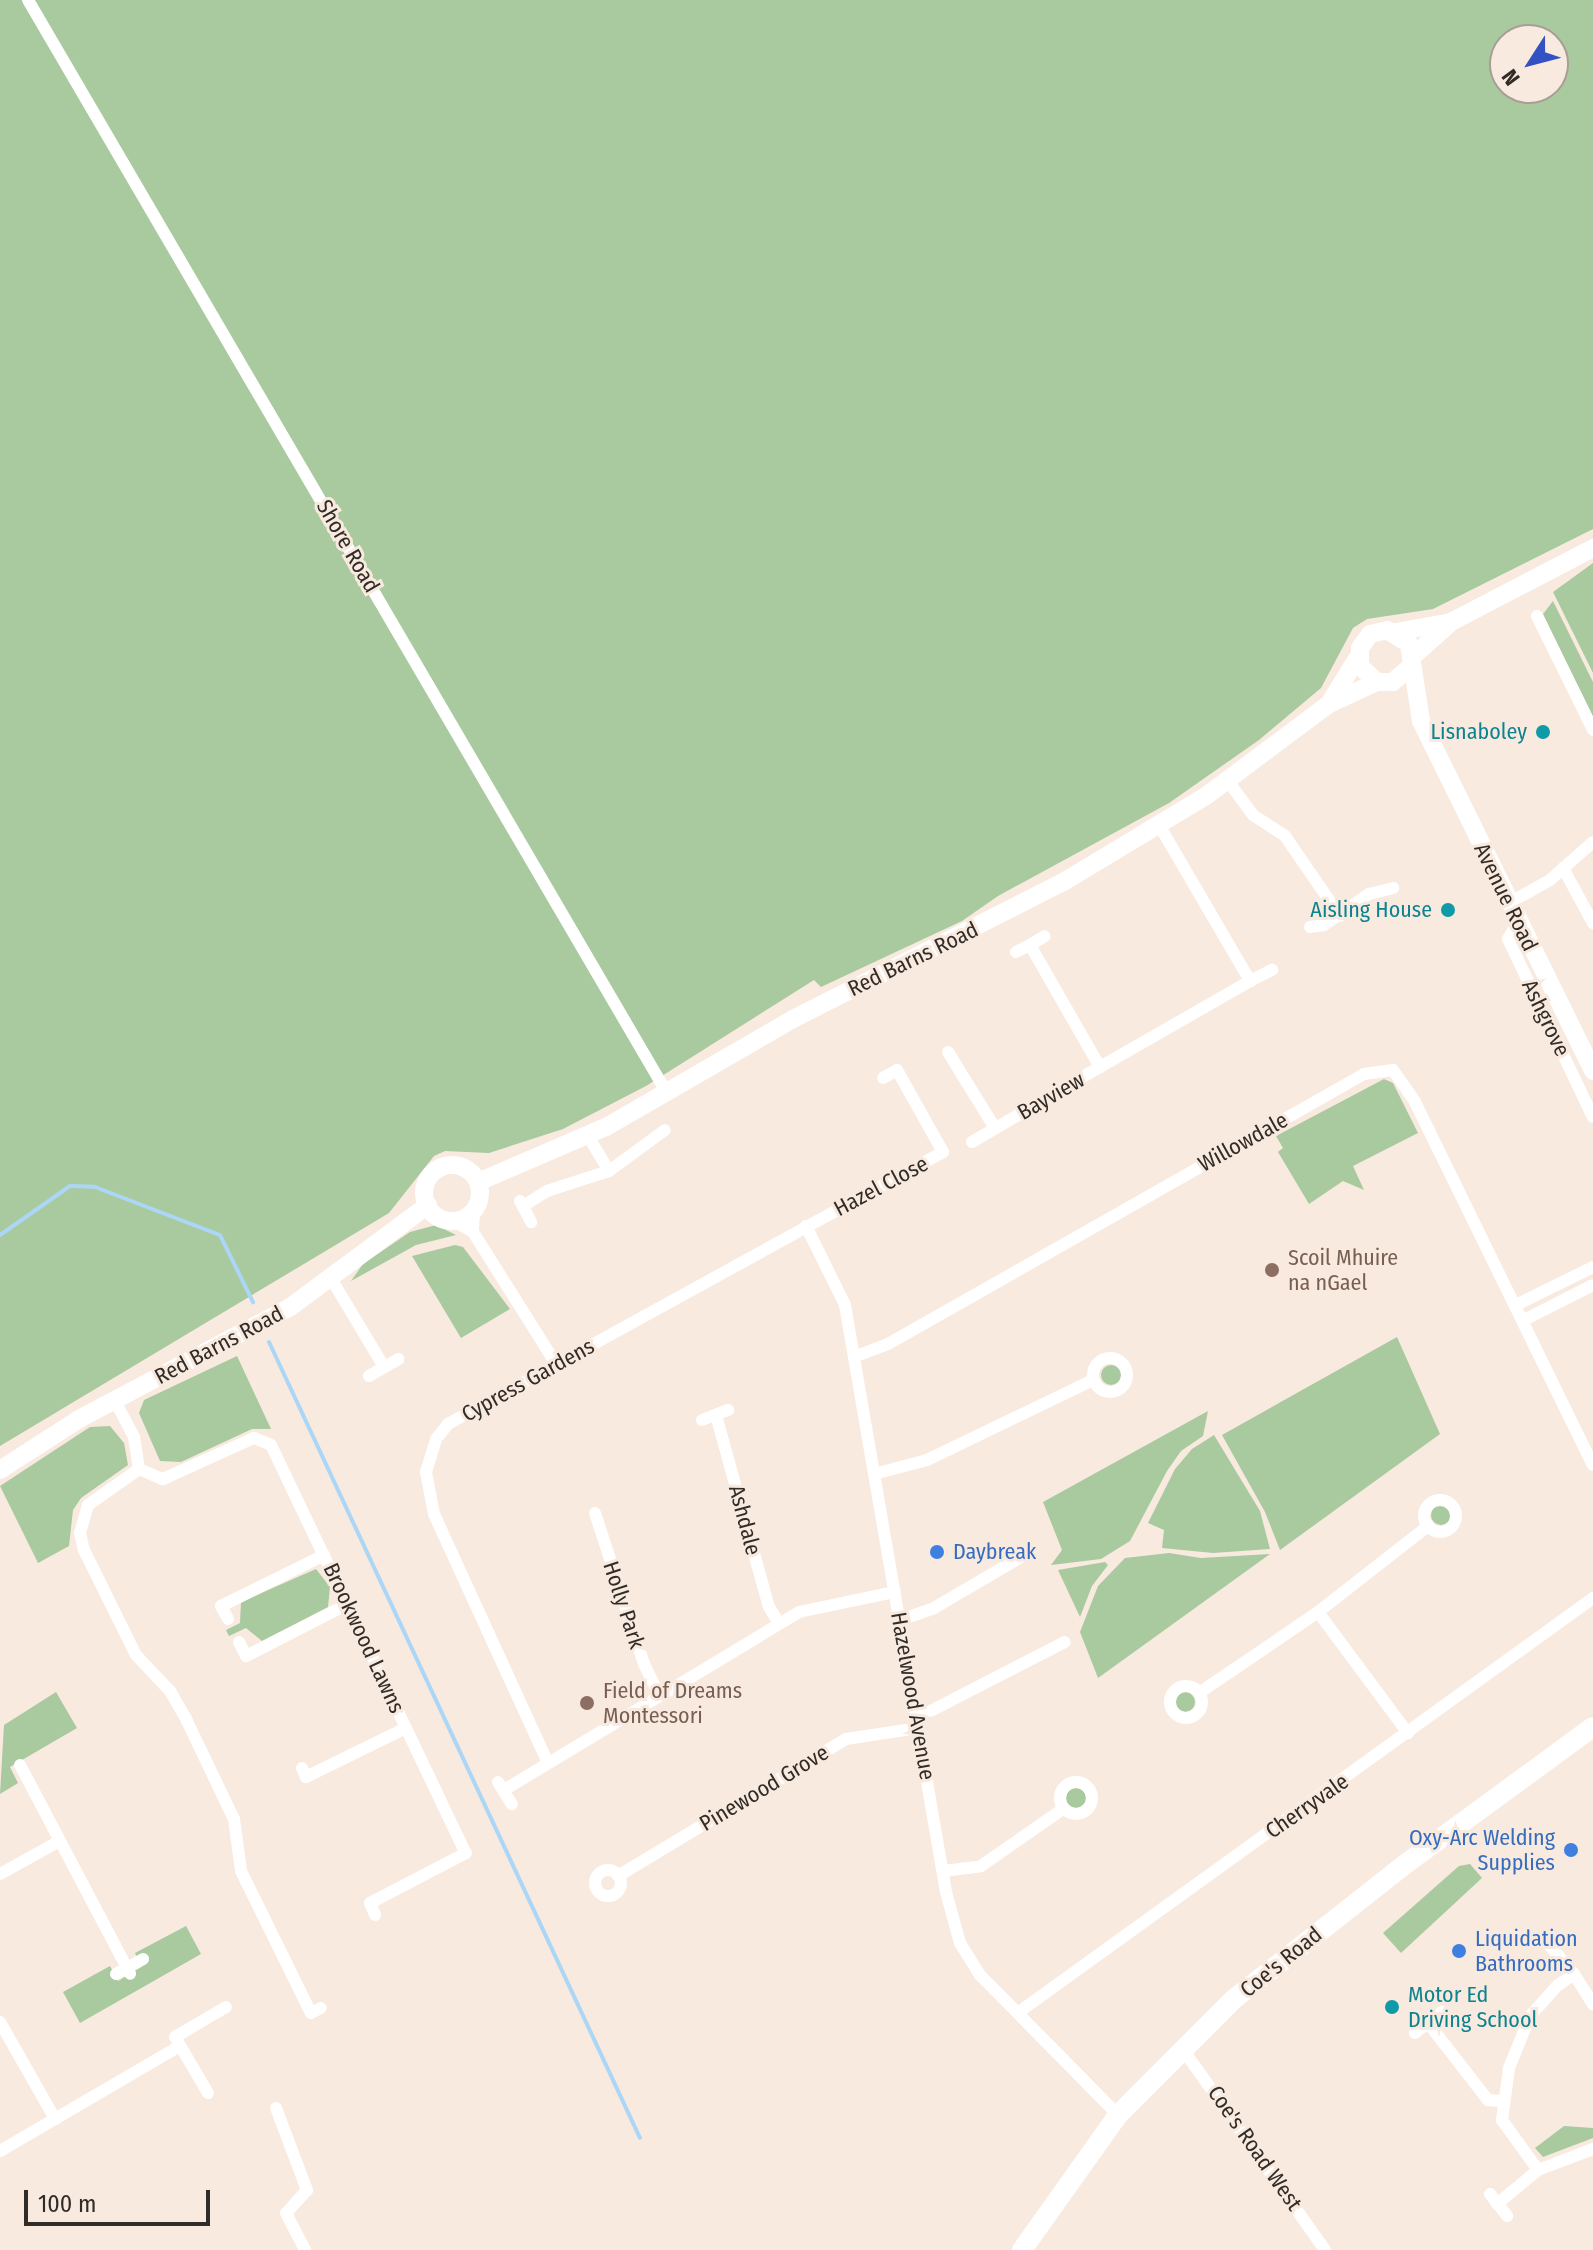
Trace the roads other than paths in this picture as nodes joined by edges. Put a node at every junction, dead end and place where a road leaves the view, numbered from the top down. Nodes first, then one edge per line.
1 (28, 0) edge
2 (1593, 548) edge
3 (1537, 616) dead end
4 (1451, 622) junction
5 (1396, 632) junction
6 (1358, 657) junction
7 (1411, 662) junction
8 (1383, 682) junction
9 (1329, 704) junction
10 (1421, 721) junction
11 (1593, 730) edge
12 (1228, 781) junction
13 (1159, 825) junction
14 (1593, 842) edge
15 (1563, 868) junction
16 (1393, 888) dead end
17 (1509, 903) junction
18 (1340, 916) junction
19 (1518, 922) junction
20 (1593, 923) edge
21 (1310, 927) dead end
22 (1045, 936) dead end
23 (1030, 945) junction
24 (1016, 952) dead end
25 (1272, 970) dead end
26 (1250, 981) junction
27 (948, 1052) dead end
28 (1100, 1067) junction
29 (1593, 1071) edge
30 (883, 1078) dead end
31 (667, 1093) junction
32 (1593, 1117) edge
33 (995, 1128) junction
34 (665, 1130) dead end
35 (588, 1136) junction
36 (972, 1142) dead end
37 (609, 1171) junction
38 (478, 1182) junction
39 (428, 1205) junction
40 (474, 1209) junction
41 (453, 1220) junction
42 (531, 1222) dead end
43 (806, 1226) junction
44 (473, 1232) junction
45 (1593, 1267) edge
46 (332, 1280) junction
47 (1593, 1285) edge
48 (1520, 1313) junction
49 (854, 1357) junction
50 (398, 1359) dead end
51 (556, 1364) junction
52 (384, 1367) junction
53 (369, 1376) dead end
54 (1093, 1380) dead end
55 (114, 1399) junction
56 (702, 1420) dead end
57 (1593, 1465) edge
58 (139, 1469) junction
59 (0, 1470) edge
60 (874, 1474) junction
61 (595, 1513) dead end
62 (1428, 1526) dead end
63 (324, 1555) junction
64 (1021, 1557) dead end
65 (895, 1592) junction
66 (1593, 1598) edge
67 (348, 1604) junction
68 (1318, 1612) junction
69 (228, 1619) dead end
70 (900, 1620) junction
71 (779, 1623) junction
72 (239, 1642) dead end
73 (1066, 1643) dead end
74 (1199, 1693) dead end
75 (659, 1695) junction
76 (918, 1723) junction
77 (1593, 1727) edge
78 (406, 1728) junction
79 (1408, 1733) junction
80 (548, 1763) junction
81 (20, 1765) dead end
82 (302, 1768) dead end
83 (512, 1804) dead end
84 (1063, 1809) dead end
85 (58, 1842) junction
86 (943, 1871) junction
87 (0, 1874) edge
88 (618, 1876) dead end
89 (375, 1915) dead end
90 (1546, 1941) dead end
91 (143, 1959) dead end
92 (129, 1971) junction
93 (116, 1974) dead end
94 (1574, 1974) junction
95 (1593, 2005) edge
96 (226, 2007) dead end
97 (321, 2008) dead end
98 (1019, 2012) junction
99 (1442, 2012) dead end
100 (0, 2022) edge
101 (1428, 2023) junction
102 (1415, 2033) dead end
103 (180, 2046) junction
104 (1182, 2048) junction
105 (208, 2093) dead end
106 (1501, 2101) junction
107 (276, 2108) dead end
108 (1118, 2115) junction
109 (55, 2119) junction
110 (1593, 2149) edge
111 (0, 2151) edge
112 (1538, 2170) junction
113 (1507, 2216) dead end
114 (305, 2250) edge
115 (1022, 2250) edge
116 (1325, 2250) edge

1 - 31 street, Shore Road
2 - 4 street
3 - 11 street
4 - 5 street
4 - 7 street
5 - 6 street
5 - 7 street
6 - 8 street
6 - 9 street, Red Barns Road
7 - 8 street
7 - 10 street, Avenue Road
8 - 9 street, Red Barns Road
8 - 10 street, Avenue Road
9 - 12 street, Red Barns Road
10 - 17 street, Avenue Road
12 - 13 street, Red Barns Road
12 - 18 street
13 - 26 street
13 - 31 street, Red Barns Road
14 - 15 street
15 - 17 street
15 - 20 street
16 - 18 street
17 - 19 street, Avenue Road
18 - 21 street
19 - 29 street, Avenue Road
19 - 32 street, Ashgrove
22 - 23 street
23 - 24 street
23 - 28 street, Bayview
25 - 26 street, Bayview
26 - 28 street, Bayview
27 - 33 street, Bayview
28 - 33 street, Bayview
30 - 43 street, Hazel Close
31 - 35 street, Red Barns Road
33 - 36 street
34 - 37 street
35 - 37 street
35 - 38 street, Red Barns Road
37 - 42 street
38 - 39 street
38 - 40 street
39 - 41 street
39 - 46 street, Red Barns Road
40 - 41 street
40 - 44 street
41 - 44 street
43 - 49 street, Hazelwood Avenue
43 - 51 street, Cypress Gardens
44 - 51 street
45 - 48 street
46 - 52 street
46 - 55 street, Red Barns Road
47 - 48 street
48 - 49 street, Willowdale
48 - 57 street
49 - 60 street, Hazelwood Avenue
50 - 52 street
51 - 80 street, Cypress Gardens
52 - 53 street
54 - 60 street
55 - 58 street
55 - 59 street, Red Barns Road
56 - 71 street, Ashdale
58 - 63 street, Brookwood Lawns
58 - 97 street
60 - 65 street, Hazelwood Avenue
61 - 75 street, Holly Park
62 - 68 street
63 - 67 street, Brookwood Lawns
63 - 69 street
64 - 70 street
65 - 70 street, Hazelwood Avenue
65 - 71 street
66 - 79 street, Cherryvale
67 - 72 street
67 - 78 street, Brookwood Lawns
68 - 74 street
68 - 79 street
70 - 76 street, Hazelwood Avenue
71 - 75 street
73 - 76 street, Pinewood Grove
75 - 80 street
76 - 86 street, Hazelwood Avenue
76 - 88 street, Pinewood Grove
77 - 104 main road, Coe's Road
78 - 82 street
78 - 89 street, Brookwood Lawns
79 - 98 street, Cherryvale
80 - 83 street
81 - 85 street
84 - 86 street
85 - 87 street
85 - 92 street
86 - 98 street, Hazelwood Avenue
90 - 94 street
91 - 92 street
92 - 93 street
94 - 95 street
94 - 106 street
96 - 103 street
98 - 108 street, Hazelwood Avenue
99 - 101 street
100 - 109 street
101 - 102 street
101 - 106 street
103 - 105 street
103 - 109 street
104 - 108 main road, Coe's Road
104 - 116 street, Coe's Road West
106 - 112 street
107 - 114 street
108 - 115 main road, Coe's Road
109 - 111 street
110 - 112 street
112 - 113 street

